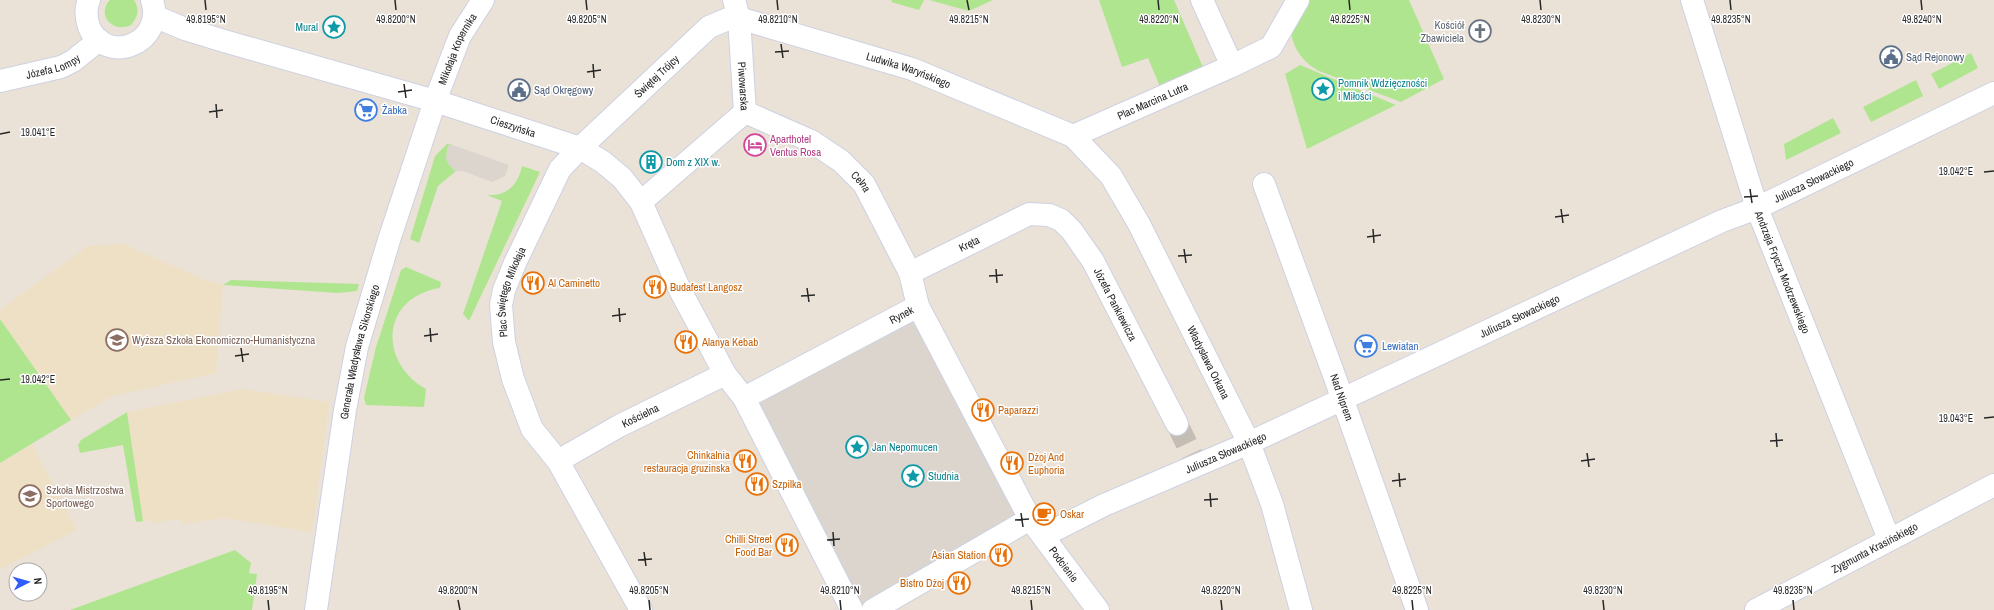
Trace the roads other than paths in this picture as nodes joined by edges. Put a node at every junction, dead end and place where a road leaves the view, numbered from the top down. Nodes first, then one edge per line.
1 (89, 0) edge
2 (483, 0) edge
3 (1202, 0) edge
4 (1298, 0) edge
5 (1692, 0) edge
6 (153, 8) edge
7 (736, 9) edge
8 (99, 40) junction
9 (1232, 66) junction
10 (0, 81) edge
11 (1994, 94) edge
12 (435, 101) junction
13 (745, 112) junction
14 (1073, 136) junction
15 (580, 148) junction
16 (1264, 184) dead end
17 (640, 202) junction
18 (1757, 208) junction
19 (1028, 214) joint
20 (910, 273) junction
21 (918, 306) junction
22 (725, 374) junction
23 (744, 398) junction
24 (1343, 399) junction
25 (1177, 424) tunnel mouth
26 (1249, 443) junction
27 (558, 461) junction
28 (1994, 485) edge
29 (1036, 527) junction
30 (1890, 540) junction
31 (316, 610) edge
32 (641, 610) edge
33 (852, 610) edge
34 (873, 610) edge
35 (1098, 610) edge
36 (1301, 610) edge
37 (1417, 610) edge
38 (1756, 610) edge

1 - 8 street
2 - 12 street, Mikołaja Kopernika
3 - 9 street
4 - 9 street, Plac Marcina Lutra
5 - 18 street, Andrzeja Frycza Modrzewskiego
6 - 8 street
6 - 12 street, Cieszyńska
7 - 13 street, Piwowarska
7 - 14 street, Ludwika Waryńskiego
7 - 15 street, Świętej Trójcy
8 - 10 street, Józefa Lompy
9 - 14 street, Plac Marcina Lutra
11 - 18 street, Juliusza Słowackiego
12 - 15 street, Cieszyńska
12 - 31 street, Generała Władysława Sikorskiego
13 - 17 street, Piwowarska
13 - 20 street, Celna
14 - 26 street, Władysława Orkana
15 - 17 street, Cieszyńska
15 - 27 street, Plac Świętego Mikołaja
16 - 24 street, Nad Niprem
17 - 22 street, Cieszyńska
18 - 24 street, Juliusza Słowackiego
18 - 30 street, Andrzeja Frycza Modrzewskiego
19 - 20 street, Kręta
19 - 25 street, Józefa Pankiewicza
20 - 21 street, Celna
21 - 23 street, Rynek
21 - 29 street, Rynek
22 - 23 street, Cieszyńska
22 - 27 street, Kościelna
23 - 33 street
24 - 26 street, Juliusza Słowackiego
24 - 37 street, Nad Niprem
26 - 29 street, Juliusza Słowackiego
26 - 36 street, Władysława Orkana
27 - 32 street, Plac Świętego Mikołaja
28 - 30 street, Zygmunta Krasińskiego
29 - 34 street
29 - 35 street, Podcienie
30 - 38 street, Zygmunta Krasińskiego

